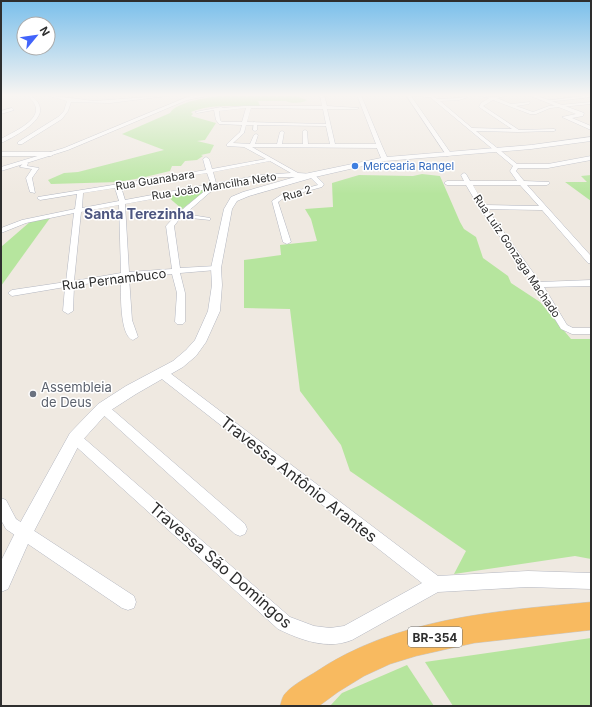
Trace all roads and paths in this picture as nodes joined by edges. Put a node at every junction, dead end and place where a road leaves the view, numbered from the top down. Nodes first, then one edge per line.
1 (22, 128) edge
2 (44, 128) edge
3 (116, 128) edge
4 (243, 128) edge
5 (255, 128) edge
6 (284, 128) edge
7 (330, 128) edge
8 (372, 128) edge
9 (431, 128) edge
10 (514, 128) edge
11 (471, 129) joint
12 (554, 130) dead end
13 (305, 131) dead end
14 (518, 131) junction
15 (255, 132) joint
16 (1, 133) edge
17 (15, 133) junction
18 (591, 139) edge
19 (1, 141) edge
20 (20, 143) dead end
21 (249, 146) junction
22 (279, 146) junction
23 (306, 146) junction
24 (333, 146) junction
25 (379, 146) junction
26 (498, 150) junction
27 (1, 154) edge
28 (51, 154) junction
29 (449, 155) junction
30 (591, 158) edge
31 (385, 159) junction
32 (206, 160) dead end
33 (269, 160) junction
34 (25, 163) junction
35 (516, 166) junction
36 (1, 169) edge
37 (210, 171) junction
38 (297, 175) junction
39 (312, 175) junction
40 (464, 175) dead end
41 (468, 183) junction
42 (522, 183) junction
43 (547, 183) dead end
44 (447, 184) dead end
45 (118, 186) junction
46 (214, 186) junction
47 (33, 192) dead end
48 (80, 192) junction
49 (40, 198) dead end
50 (122, 201) junction
51 (482, 207) junction
52 (544, 208) junction
53 (79, 210) junction
54 (179, 215) junction
55 (208, 219) dead end
56 (1, 231) edge
57 (288, 242) dead end
58 (591, 261) edge
59 (216, 268) junction
60 (176, 272) junction
61 (125, 275) junction
62 (70, 283) junction
63 (591, 283) edge
64 (538, 285) junction
65 (12, 293) dead end
66 (68, 311) dead end
67 (180, 322) dead end
68 (591, 332) edge
69 (133, 337) dead end
70 (162, 373) junction
71 (103, 408) junction
72 (75, 438) junction
73 (1, 504) edge
74 (240, 528) dead end
75 (24, 531) junction
76 (591, 581) edge
77 (1, 582) edge
78 (436, 584) junction
79 (128, 602) dead end
80 (591, 616) edge
81 (295, 706) edge

1 - 17 street
2 - 20 street
3 - 28 street
4 - 21 street
5 - 15 street
6 - 22 street
7 - 24 street
8 - 25 street
9 - 29 street
10 - 14 street
11 - 14 street
11 - 26 street
12 - 14 street
13 - 23 street
15 - 21 street
16 - 17 street
17 - 19 street
18 - 26 street
21 - 22 street
21 - 33 street
22 - 23 street
23 - 24 street
24 - 25 street
25 - 31 street
26 - 29 street
26 - 35 street
27 - 28 street
28 - 34 street
29 - 31 street
30 - 35 street
31 - 39 street
32 - 37 street
33 - 37 street, Rua Guanabara
33 - 38 street
34 - 36 street
34 - 47 street
35 - 42 street
37 - 45 street, Rua Guanabara
37 - 46 street
38 - 39 street, Rua João Mancilha Neto
38 - 46 street, Rua João Mancilha Neto
39 - 57 street, Rua 2
39 - 59 street
40 - 41 street, Rua Luiz Gonzaga Machado
41 - 42 street
41 - 44 street
41 - 51 street, Rua Luiz Gonzaga Machado
42 - 43 street
42 - 52 street
45 - 48 street, Rua Guanabara
45 - 50 street
46 - 50 street, Rua João Mancilha Neto
46 - 54 street
48 - 49 street, Rua Guanabara
48 - 53 street
50 - 53 street, Rua João Mancilha Neto
50 - 61 street
51 - 52 street
51 - 64 street, Rua Luiz Gonzaga Machado
52 - 58 street
53 - 56 street, Rua João Mancilha Neto
53 - 62 street
54 - 55 street
54 - 60 street
59 - 60 street, Rua Pernambuco
59 - 70 street
60 - 61 street, Rua Pernambuco
60 - 67 street
61 - 62 street, Rua Pernambuco
61 - 69 street
62 - 65 street, Rua Pernambuco
62 - 66 street
63 - 64 street
64 - 68 street, Rua Luiz Gonzaga Machado
70 - 71 street
70 - 78 street, Travessa Antônio Arantes
71 - 72 street
71 - 74 street
72 - 75 street
72 - 78 street, Travessa São Domingos
73 - 75 street
75 - 77 street
75 - 79 street
76 - 78 street, Travessa São Domingos
80 - 81 highway, BR-354

